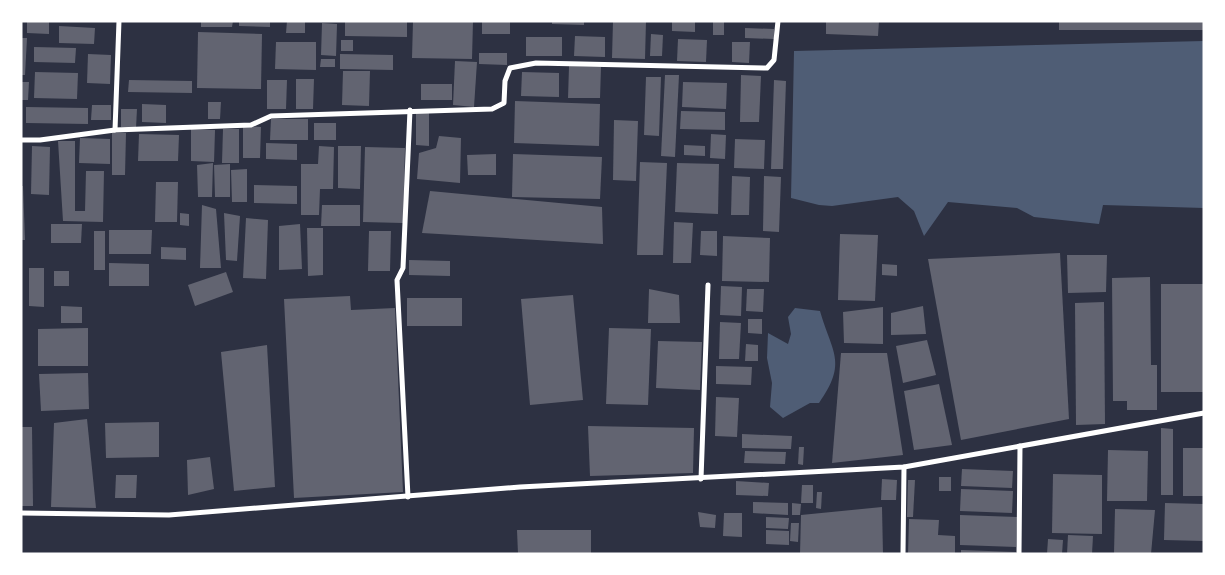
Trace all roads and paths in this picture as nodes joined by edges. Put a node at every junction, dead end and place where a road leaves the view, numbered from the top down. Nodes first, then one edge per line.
1 (119, 21) edge
2 (778, 21) edge
3 (410, 110) junction
4 (115, 130) junction
5 (21, 140) edge
6 (708, 285) dead end
7 (1204, 412) edge
8 (1020, 446) junction
9 (904, 467) junction
10 (701, 479) junction
11 (408, 496) junction
12 (21, 513) edge
13 (903, 554) edge
14 (1019, 554) edge

1 - 4 street
2 - 3 street
3 - 4 street
3 - 11 street
4 - 5 street
6 - 10 street
7 - 8 street
8 - 9 street
8 - 14 street
9 - 10 street
9 - 13 street
10 - 11 street
11 - 12 street

